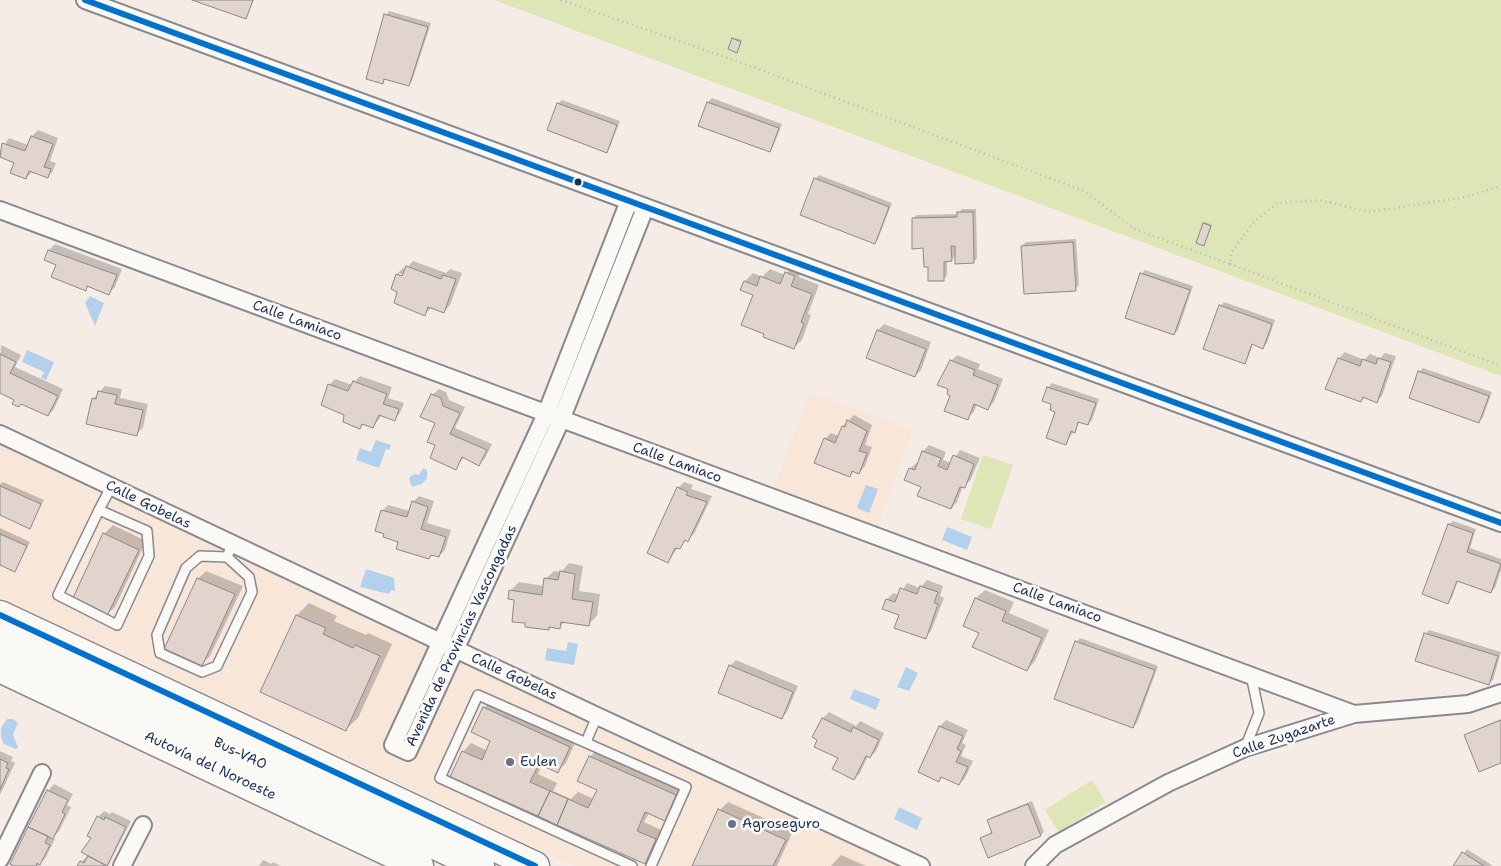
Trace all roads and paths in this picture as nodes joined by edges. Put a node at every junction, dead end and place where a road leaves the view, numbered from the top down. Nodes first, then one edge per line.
1 (85, 0) edge
2 (561, 0) edge
3 (1501, 186) edge
4 (629, 201) junction
5 (645, 208) junction
6 (0, 210) edge
7 (1230, 264) junction
8 (1501, 366) edge
9 (554, 417) junction
10 (0, 434) edge
11 (110, 487) junction
12 (99, 510) junction
13 (1501, 523) edge
14 (230, 551) junction
15 (0, 615) edge
16 (0, 642) edge
17 (449, 647) junction
18 (0, 668) edge
19 (1251, 675) junction
20 (1501, 693) edge
21 (1354, 714) junction
22 (597, 716) junction
23 (586, 742) junction
24 (1245, 748) junction
25 (42, 773) dead end
26 (143, 825) dead end
27 (0, 858) edge
28 (122, 866) edge
29 (419, 866) edge
30 (480, 866) edge
31 (534, 866) edge
32 (632, 866) edge
33 (651, 866) edge
34 (921, 866) edge
35 (1034, 866) edge

1 - 4 street
2 - 7 path
3 - 7 path
4 - 5 street
4 - 9 street, Avenida de Provincias Vascongadas
5 - 9 street, Avenida de Provincias Vascongadas
5 - 13 street
6 - 9 street, Calle Lamiaco
7 - 8 path
9 - 17 street, Avenida de Provincias Vascongadas
9 - 19 street, Calle Lamiaco
10 - 11 street, Calle Gobelas
11 - 12 lane
11 - 14 street, Calle Gobelas
12 - 12 lane
14 - 14 lane
14 - 17 street, Calle Gobelas
15 - 31 highway
16 - 30 highway, Bus-VAO
17 - 17 street, Avenida de Provincias Vascongadas
17 - 22 street, Calle Gobelas
18 - 29 highway, Autovía del Noroeste
19 - 21 street, Calle Lamiaco
19 - 24 lane
20 - 21 street, Calle Zugazarte
21 - 24 street, Calle Zugazarte
22 - 23 lane
22 - 34 street, Calle Gobelas
23 - 32 lane
23 - 33 lane
24 - 35 street, Calle Zugazarte
25 - 27 street
26 - 28 street

